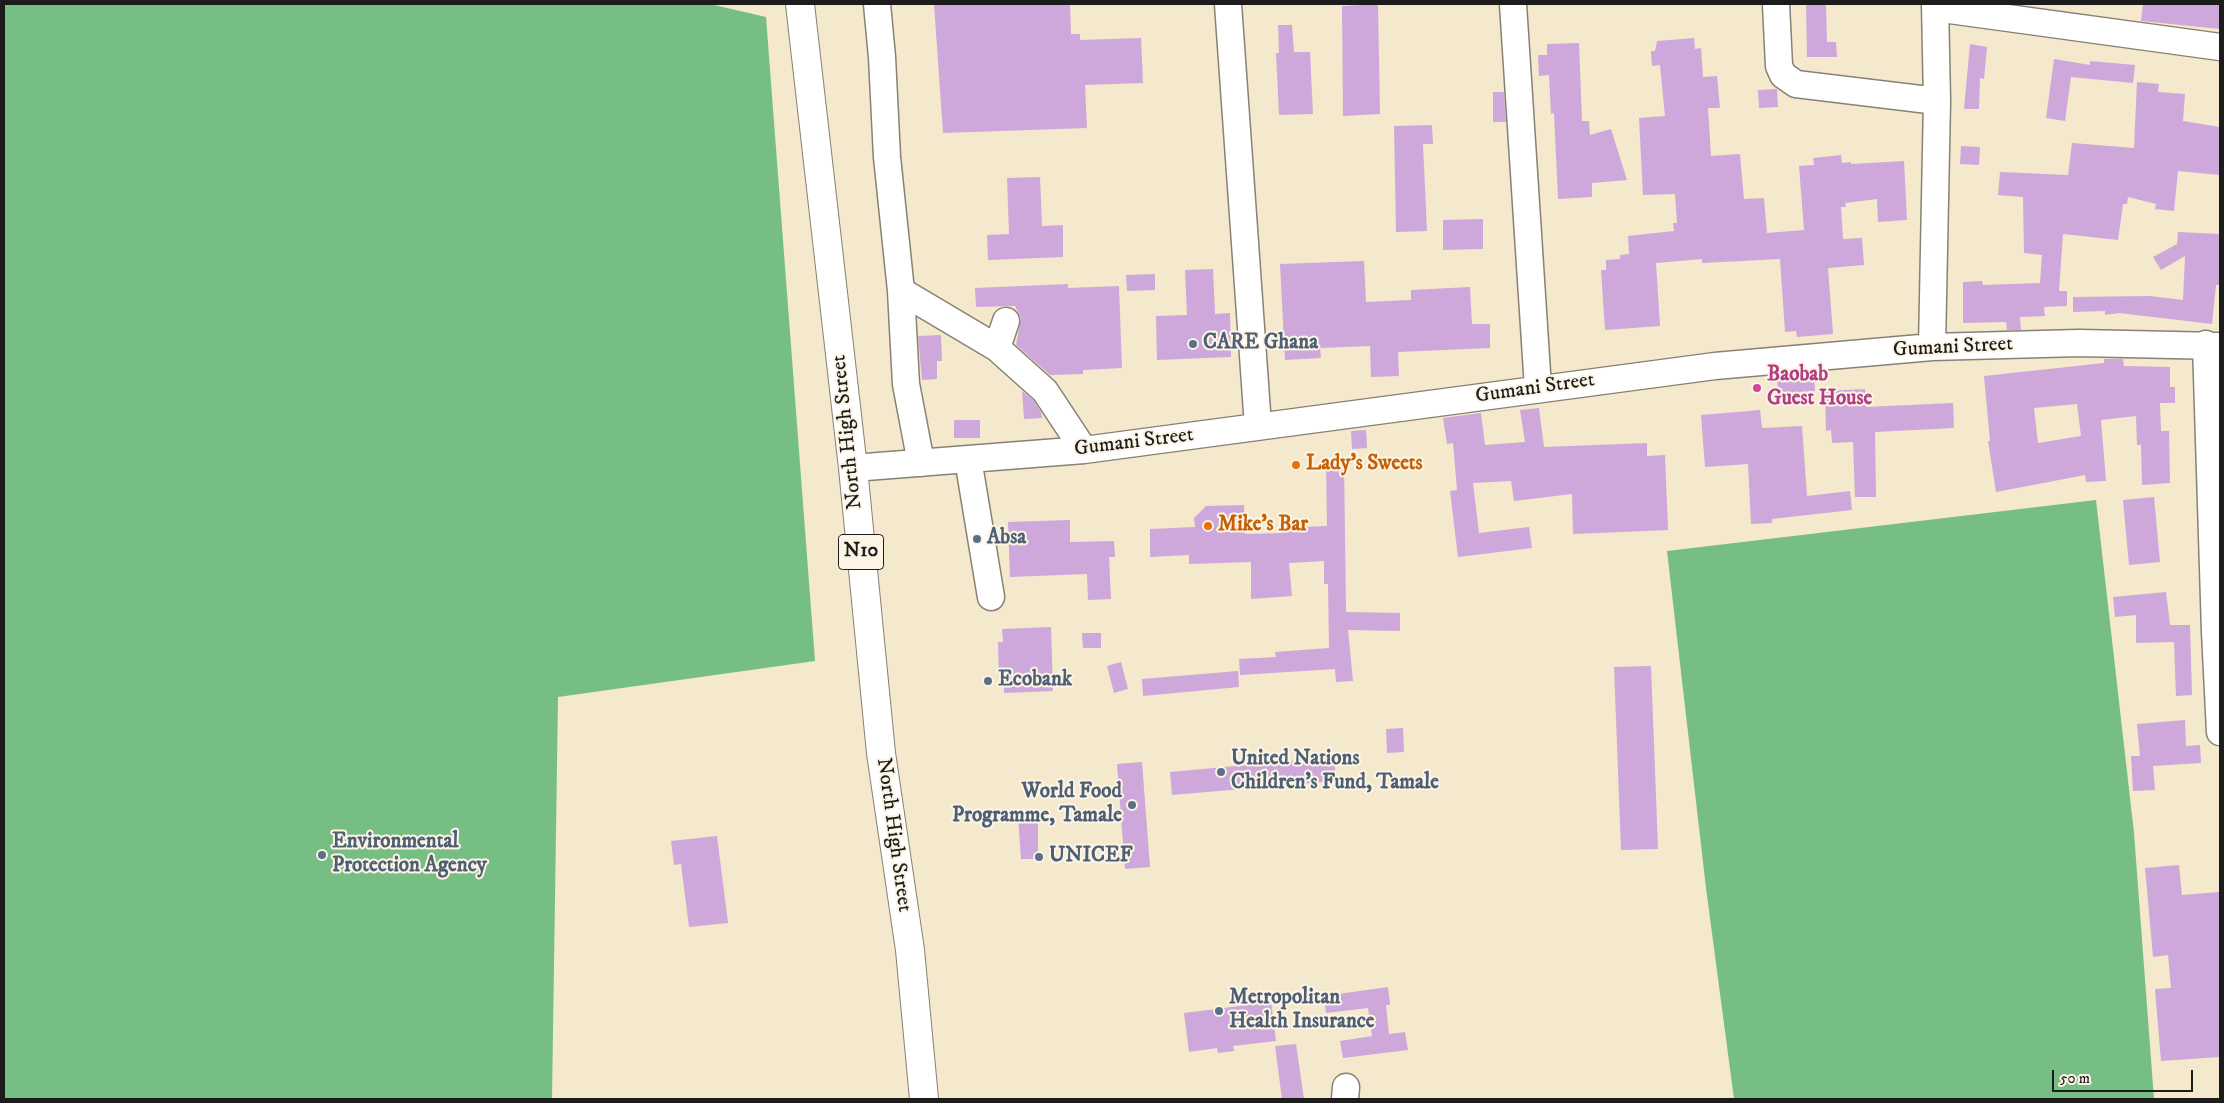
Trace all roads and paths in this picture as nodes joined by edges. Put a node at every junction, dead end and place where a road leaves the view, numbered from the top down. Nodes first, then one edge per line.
1 (800, 4) edge
2 (877, 4) edge
3 (1228, 4) edge
4 (1513, 4) edge
5 (1776, 4) edge
6 (1935, 6) edge
7 (2220, 46) edge
8 (1937, 101) junction
9 (901, 291) junction
10 (1006, 321) dead end
11 (2213, 345) edge
12 (1932, 347) junction
13 (997, 348) junction
14 (1538, 388) junction
15 (1258, 426) junction
16 (1084, 450) junction
17 (968, 459) junction
18 (921, 463) junction
19 (853, 468) junction
20 (991, 597) dead end
21 (2218, 632) edge
22 (2220, 732) edge
23 (924, 1099) edge

1 - 19 highway, North High Street / N10
2 - 9 street
3 - 15 street
4 - 14 street
5 - 8 street
6 - 7 street
6 - 8 street
8 - 12 street
9 - 13 street
9 - 18 street
10 - 13 street
11 - 12 street, Gumani Street
11 - 21 street
12 - 14 street, Gumani Street
13 - 16 street
14 - 15 street, Gumani Street
15 - 16 street, Gumani Street
16 - 17 street, Gumani Street
17 - 18 street, Gumani Street
17 - 20 street
18 - 19 street, Gumani Street
19 - 23 highway, North High Street / N10
21 - 22 street

